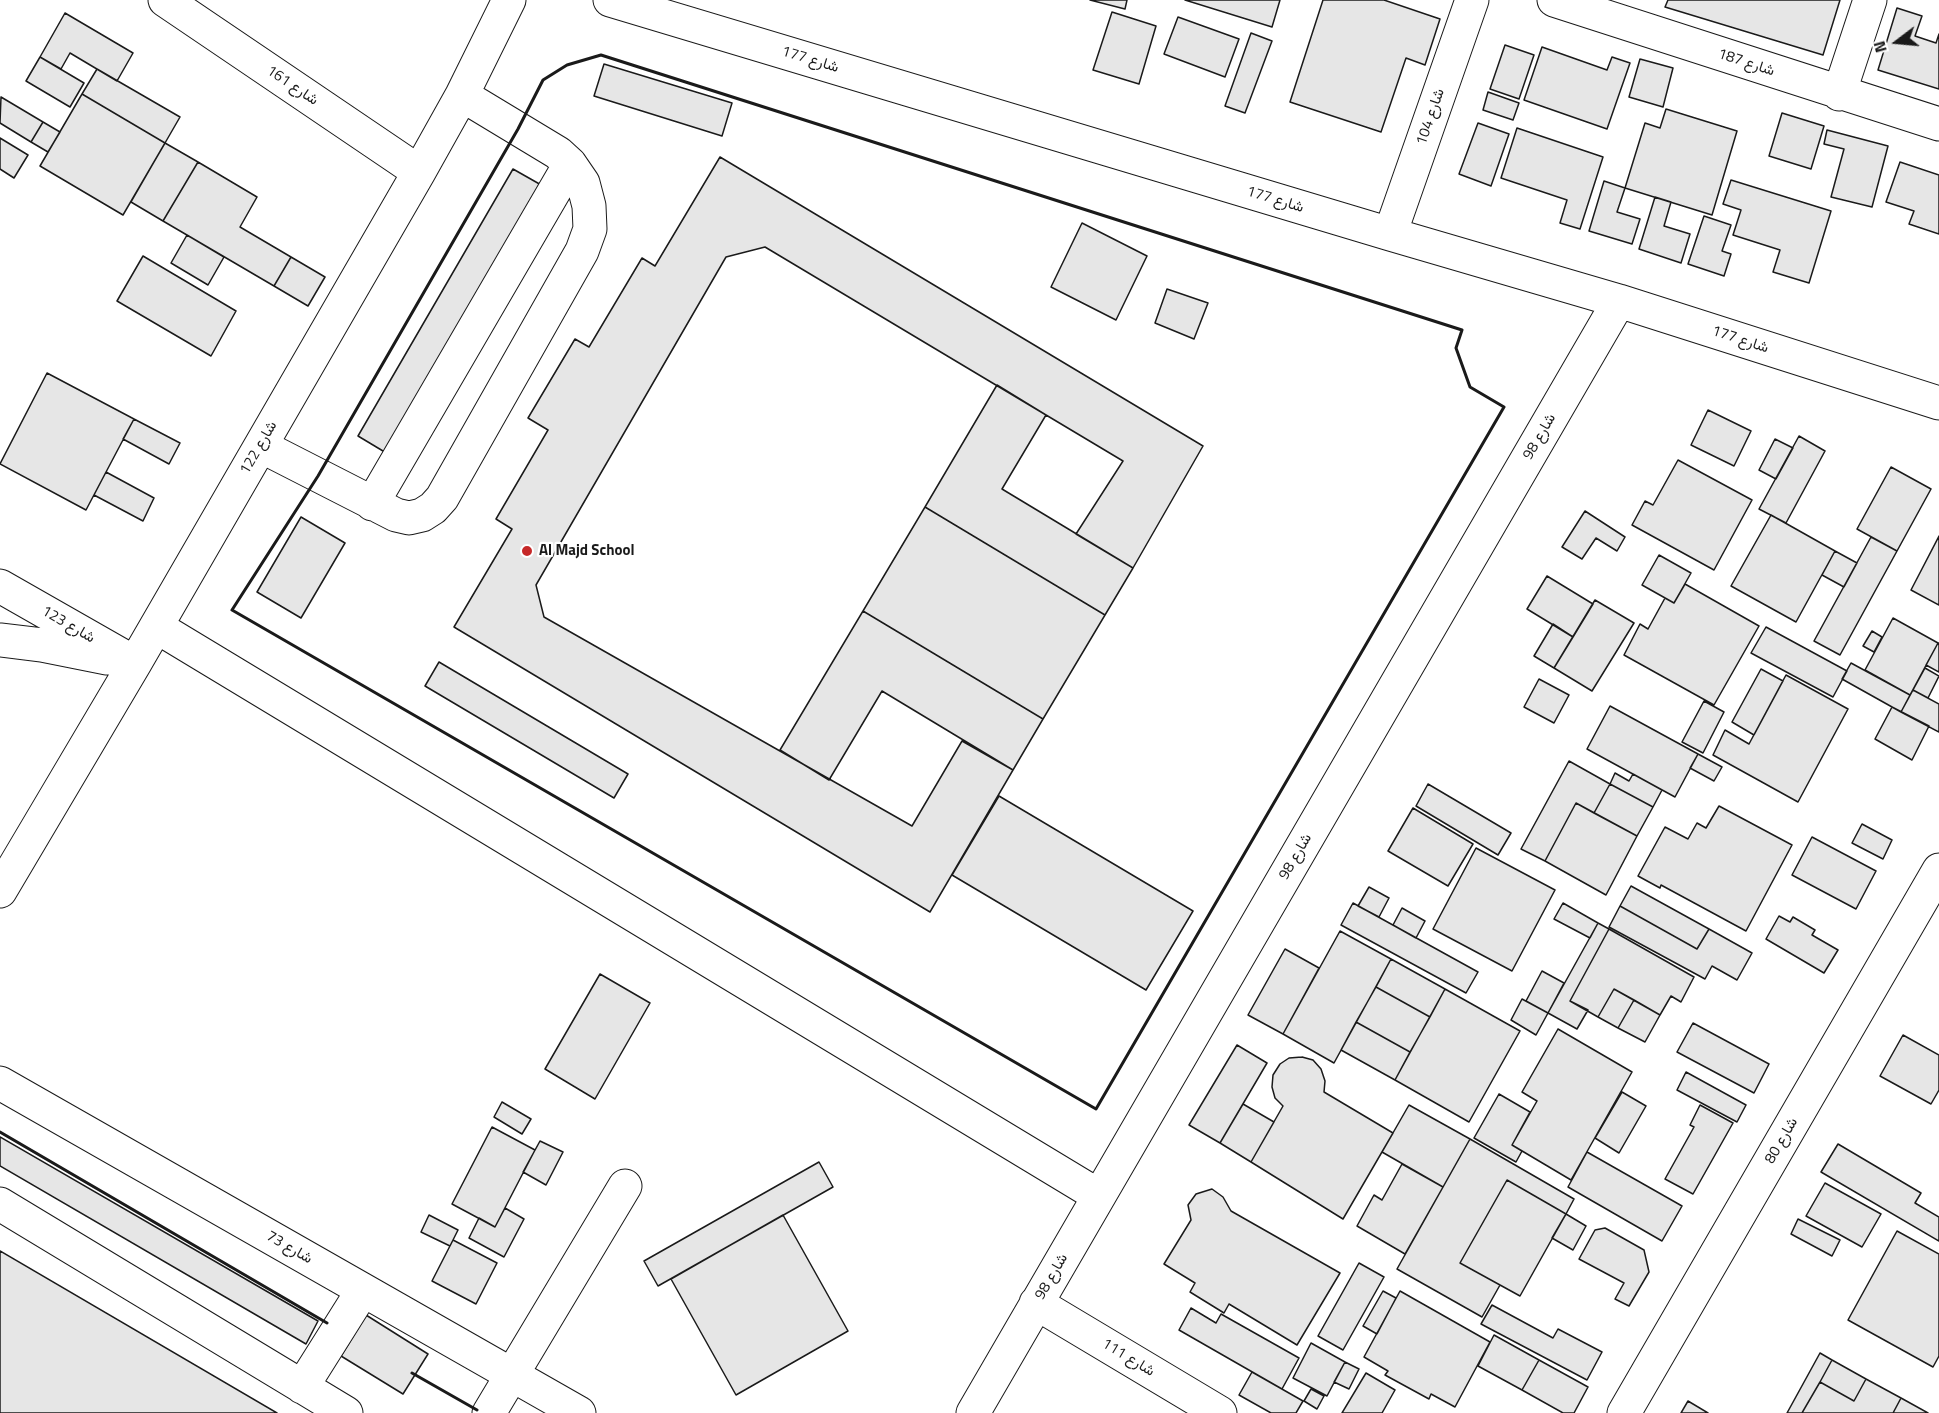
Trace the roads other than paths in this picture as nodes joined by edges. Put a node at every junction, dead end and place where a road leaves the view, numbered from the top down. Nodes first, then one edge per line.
1 (165, 0) edge
2 (509, 0) edge
3 (610, 0) edge
4 (1472, 0) edge
5 (1554, 0) edge
6 (1870, 0) edge
7 (1839, 93) junction
8 (462, 95) junction
9 (1939, 124) edge
10 (570, 164) junction
11 (419, 172) junction
12 (1390, 234) junction
13 (1619, 301) junction
14 (1939, 403) edge
15 (261, 446) junction
16 (372, 504) junction
17 (0, 586) edge
18 (157, 627) junction
19 (0, 640) edge
20 (135, 663) junction
21 (5, 870) edge
22 (1939, 870) edge
23 (0, 1083) edge
24 (625, 1186) dead end
25 (1099, 1196) junction
26 (0, 1204) edge
27 (363, 1290) junction
28 (1036, 1303) junction
29 (512, 1375) junction
30 (302, 1387) junction
31 (346, 1413) edge
32 (489, 1413) edge
33 (579, 1413) edge
34 (973, 1413) edge
35 (1220, 1413) edge
36 (1624, 1413) edge

1 - 11 street, شارع 161
2 - 8 street, شارع 122
3 - 12 street, شارع 177
4 - 12 street, شارع 104
5 - 7 street, شارع 187
6 - 7 street
7 - 9 street, شارع 187
8 - 10 street
8 - 11 street, شارع 122
10 - 16 street
10 - 16 street
11 - 15 street, شارع 122
12 - 13 street, شارع 177
13 - 14 street, شارع 177
13 - 25 street, شارع 98
15 - 16 street
15 - 18 street, شارع 122
17 - 20 street, شارع 123
18 - 20 street, شارع 122
18 - 25 street
19 - 20 street
20 - 21 street, شارع 122
22 - 36 street, شارع 80
23 - 27 street, شارع 73
24 - 29 street
25 - 28 street, شارع 98
26 - 30 street
27 - 29 street, شارع 73
27 - 30 street
28 - 34 street, شارع 98
28 - 35 street, شارع 111
29 - 32 street
29 - 33 street, شارع 73
30 - 31 street

